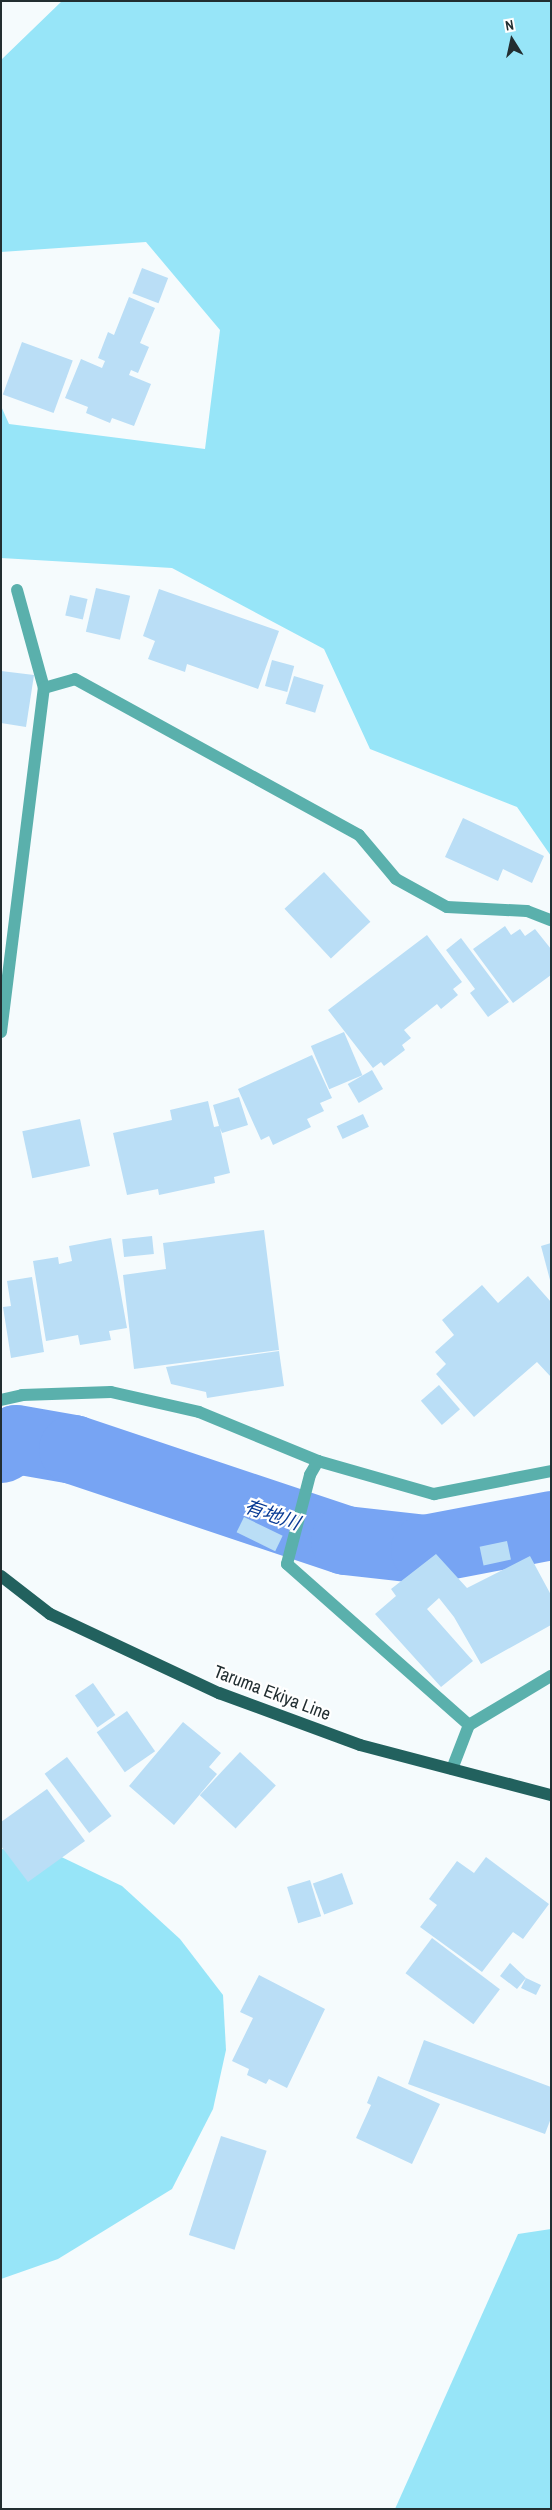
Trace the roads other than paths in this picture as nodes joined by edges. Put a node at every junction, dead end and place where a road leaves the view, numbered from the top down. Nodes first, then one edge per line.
1 (17, 590) dead end
2 (44, 688) junction
3 (551, 920) edge
4 (3, 995) edge
5 (1, 1032) edge
6 (1, 1400) edge
7 (318, 1461) junction
8 (551, 1471) edge
9 (1, 1576) edge
10 (551, 1676) edge
11 (469, 1725) junction
12 (452, 1769) junction
13 (551, 1795) edge

1 - 2 street
2 - 3 street
2 - 4 street
4 - 5 street
6 - 7 street
7 - 8 street
7 - 11 street
9 - 12 main road, Taruma Ekiya Line
10 - 11 street
11 - 12 street
12 - 13 main road, Taruma Ekiya Line

